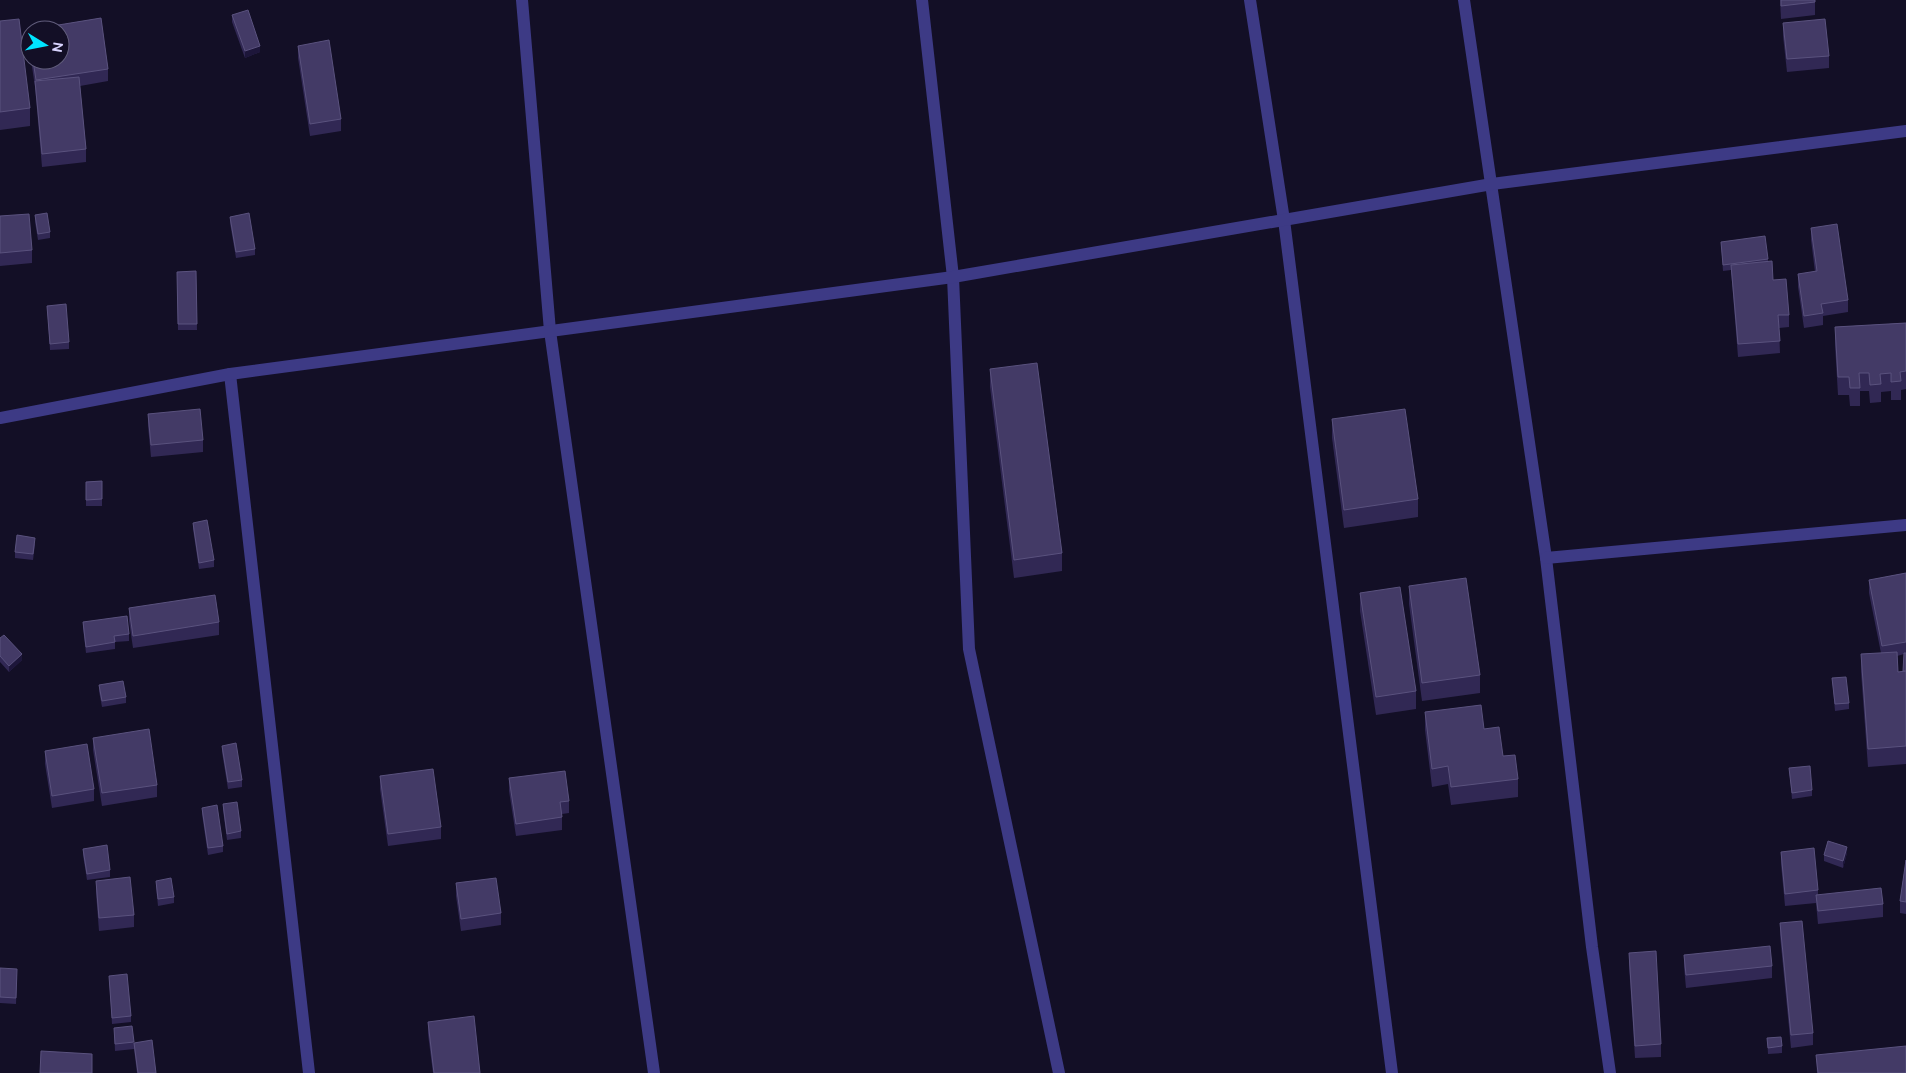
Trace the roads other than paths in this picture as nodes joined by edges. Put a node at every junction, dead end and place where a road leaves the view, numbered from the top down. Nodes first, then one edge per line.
1 (522, 0) edge
2 (922, 0) edge
3 (1250, 0) edge
4 (1464, 0) edge
5 (1906, 131) edge
6 (1492, 184) junction
7 (1284, 220) junction
8 (953, 278) junction
9 (550, 331) junction
10 (230, 374) junction
11 (0, 418) edge
12 (1906, 525) edge
13 (1546, 558) junction
14 (309, 1073) edge
15 (654, 1073) edge
16 (1059, 1073) edge
17 (1392, 1073) edge
18 (1610, 1073) edge

1 - 9 street
2 - 8 street
3 - 7 street
4 - 6 street
5 - 6 street
6 - 7 street
6 - 13 street
7 - 8 street
7 - 17 street
8 - 9 street
8 - 16 street
9 - 10 street
9 - 15 street
10 - 11 street
10 - 14 street
12 - 13 street
13 - 18 street

